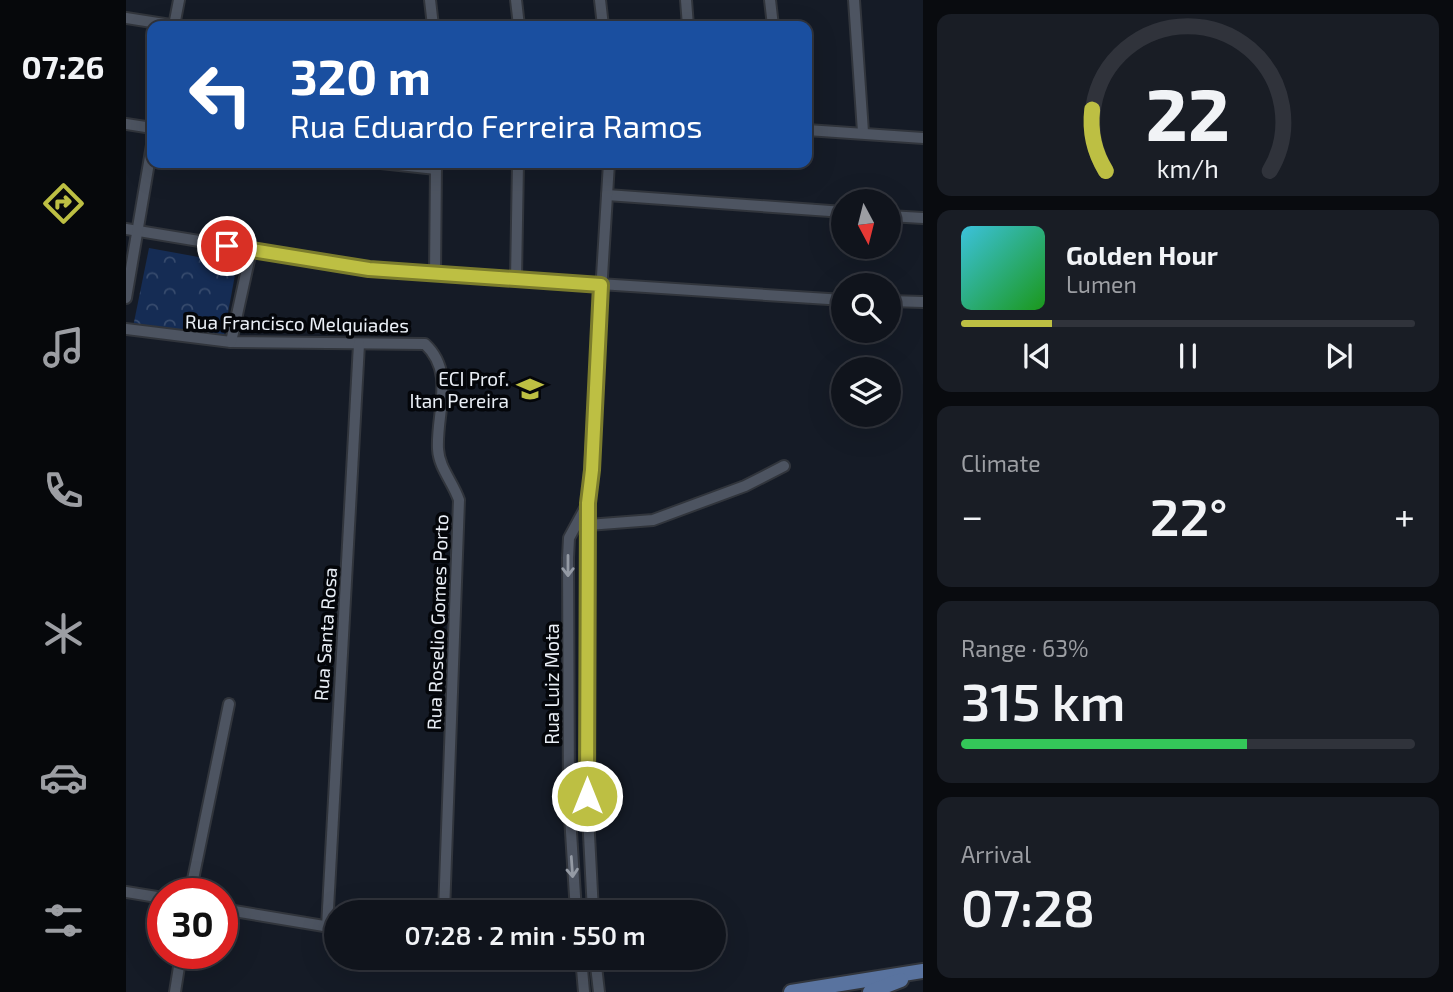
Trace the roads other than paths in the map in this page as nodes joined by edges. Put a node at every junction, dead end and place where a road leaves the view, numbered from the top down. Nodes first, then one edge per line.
1 (179, 0) edge
2 (430, 0) edge
3 (516, 0) edge
4 (600, 0) edge
5 (686, 0) edge
6 (770, 0) edge
7 (854, 0) edge
8 (126, 18) edge
9 (147, 21) edge
10 (176, 21) edge
11 (432, 21) edge
12 (518, 21) edge
13 (602, 21) edge
14 (688, 21) edge
15 (772, 21) edge
16 (126, 124) edge
17 (147, 127) edge
18 (812, 130) edge
19 (863, 132) junction
20 (923, 138) edge
21 (147, 166) edge
22 (436, 168) edge
23 (518, 168) edge
24 (610, 168) edge
25 (607, 195) junction
26 (831, 211) edge
27 (901, 217) edge
28 (923, 218) edge
29 (132, 230) edge
30 (251, 251) junction
31 (435, 275) junction
32 (516, 279) junction
33 (601, 285) junction
34 (126, 298) edge
35 (831, 299) edge
36 (901, 302) edge
37 (923, 302) edge
38 (126, 329) edge
39 (231, 342) junction
40 (359, 344) junction
41 (425, 344) joint
42 (784, 466) dead end
43 (588, 503) junction
44 (588, 525) junction
45 (229, 704) dead end
46 (193, 878) edge
47 (126, 892) edge
48 (147, 895) edge
49 (333, 900) edge
50 (444, 900) edge
51 (575, 900) edge
52 (592, 900) edge
53 (238, 912) edge
54 (324, 927) edge
55 (179, 969) edge
56 (582, 970) edge
57 (596, 970) edge
58 (923, 971) edge
59 (923, 977) edge
60 (818, 989) edge
61 (175, 992) edge
62 (584, 992) edge
63 (599, 992) edge
64 (791, 992) edge
65 (870, 992) edge

1 - 10 street
2 - 11 street
3 - 12 street
4 - 13 street
5 - 14 street
6 - 15 street
7 - 19 street
8 - 9 street
16 - 17 street
18 - 19 street
19 - 20 street
21 - 29 street
22 - 31 street
23 - 32 street
24 - 25 street, Rua Luiz Mota
25 - 26 street
25 - 33 street, Rua Luiz Mota
27 - 28 street
29 - 30 street
29 - 34 street
30 - 31 street
30 - 39 street
31 - 32 street
32 - 33 street
33 - 35 street
33 - 43 street, Rua Luiz Mota
36 - 37 street
38 - 39 street, Rua Francisco Melquiades
39 - 40 street, Rua Francisco Melquiades
40 - 41 street, Rua Francisco Melquiades
40 - 49 street, Rua Santa Rosa
41 - 50 street, Rua Roselio Gomes Porto
42 - 44 street
43 - 44 street, Rua Luiz Mota
43 -> 51 street, Rua Luiz Mota
44 - 52 street, Rua Luiz Mota
45 - 46 street
47 - 48 street
53 - 54 street
55 - 61 street
56 - 62 street
57 - 63 street
58 - 60 main road
59 - 65 main road
60 - 64 main road

